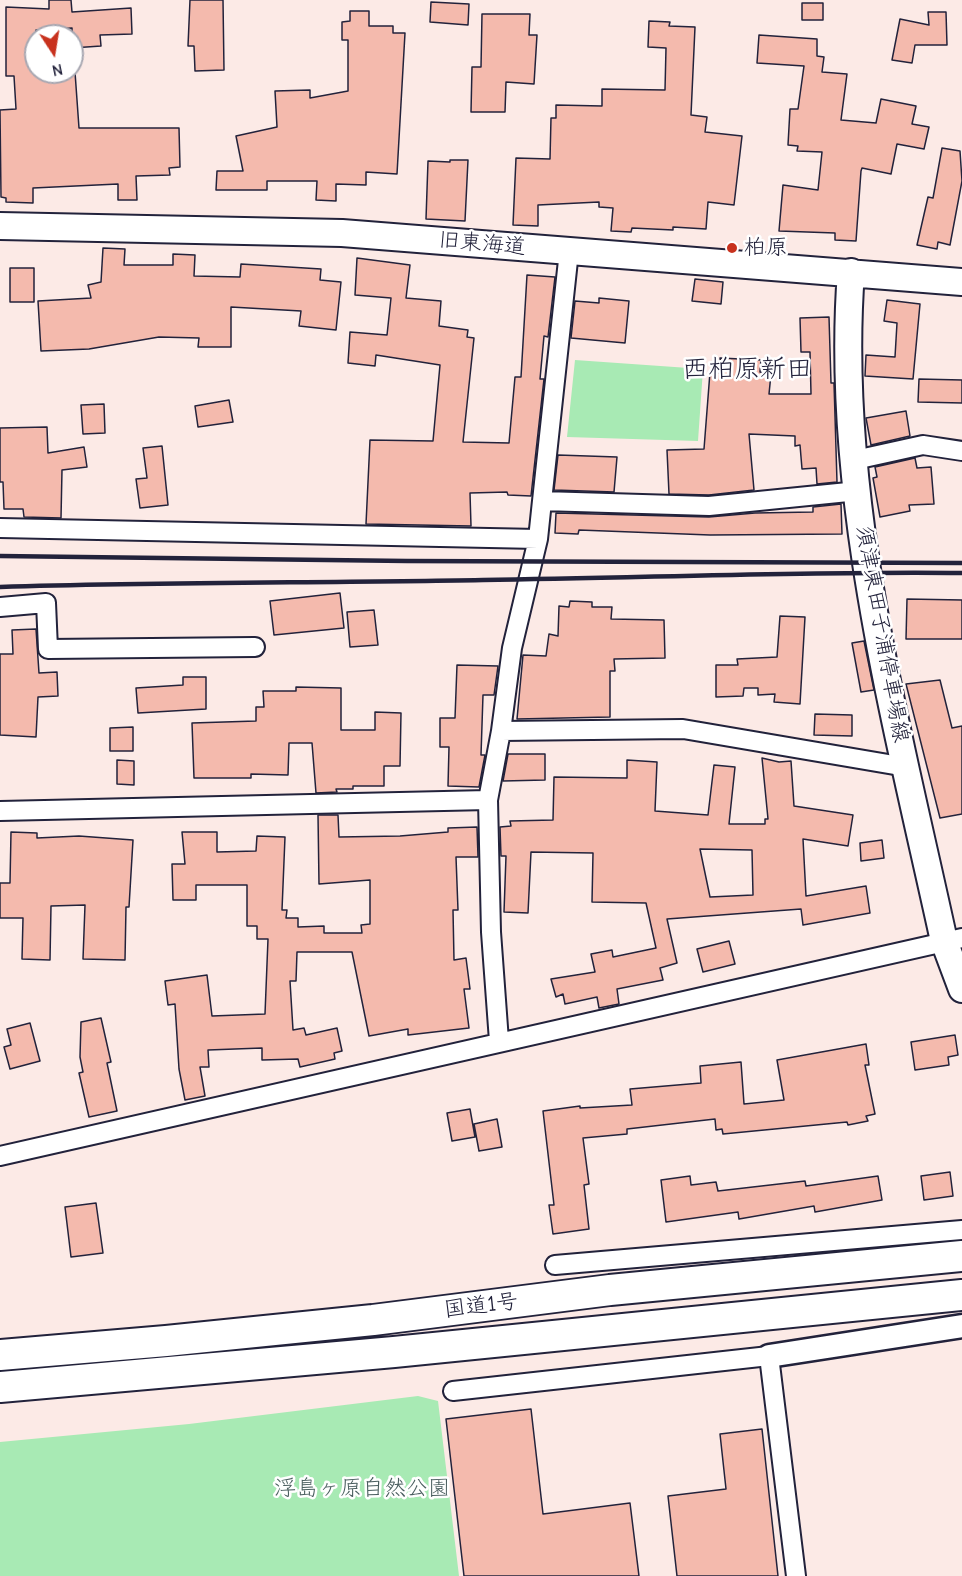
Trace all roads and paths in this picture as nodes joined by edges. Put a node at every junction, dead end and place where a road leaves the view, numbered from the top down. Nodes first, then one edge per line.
1 (0, 226) edge
2 (569, 251) junction
3 (850, 272) junction
4 (962, 282) edge
5 (962, 451) edge
6 (855, 460) junction
7 (858, 491) junction
8 (542, 501) junction
9 (0, 528) edge
10 (538, 538) junction
11 (0, 607) edge
12 (255, 647) dead end
13 (501, 731) junction
14 (906, 767) junction
15 (488, 800) junction
16 (0, 811) edge
17 (953, 940) edge
18 (962, 989) edge
19 (499, 1041) junction
20 (0, 1156) edge
21 (962, 1230) edge
22 (962, 1256) edge
23 (555, 1265) dead end
24 (962, 1295) edge
25 (962, 1326) edge
26 (0, 1355) edge
27 (769, 1356) junction
28 (0, 1388) edge
29 (453, 1391) dead end
30 (795, 1576) edge

1 - 2 main road, 旧東海道
2 - 3 main road, 旧東海道
2 - 8 street
3 - 4 main road, 旧東海道
3 - 6 main road, 須津東田子浦停車場線
5 - 6 street
6 - 7 main road, 須津東田子浦停車場線
7 - 8 street
7 - 14 main road, 須津東田子浦停車場線
8 - 10 street
9 - 10 street
10 - 13 street
11 - 12 street
13 - 14 street
13 - 15 street
14 - 17 main road, 須津東田子浦停車場線
15 - 16 street
15 - 19 street
17 - 18 main road, 須津東田子浦停車場線
17 - 19 street
19 - 20 street
21 - 23 street
22 - 26 highway, 国道1号
24 - 28 highway, 国道1号
25 - 27 street
27 - 29 street
27 - 30 street

